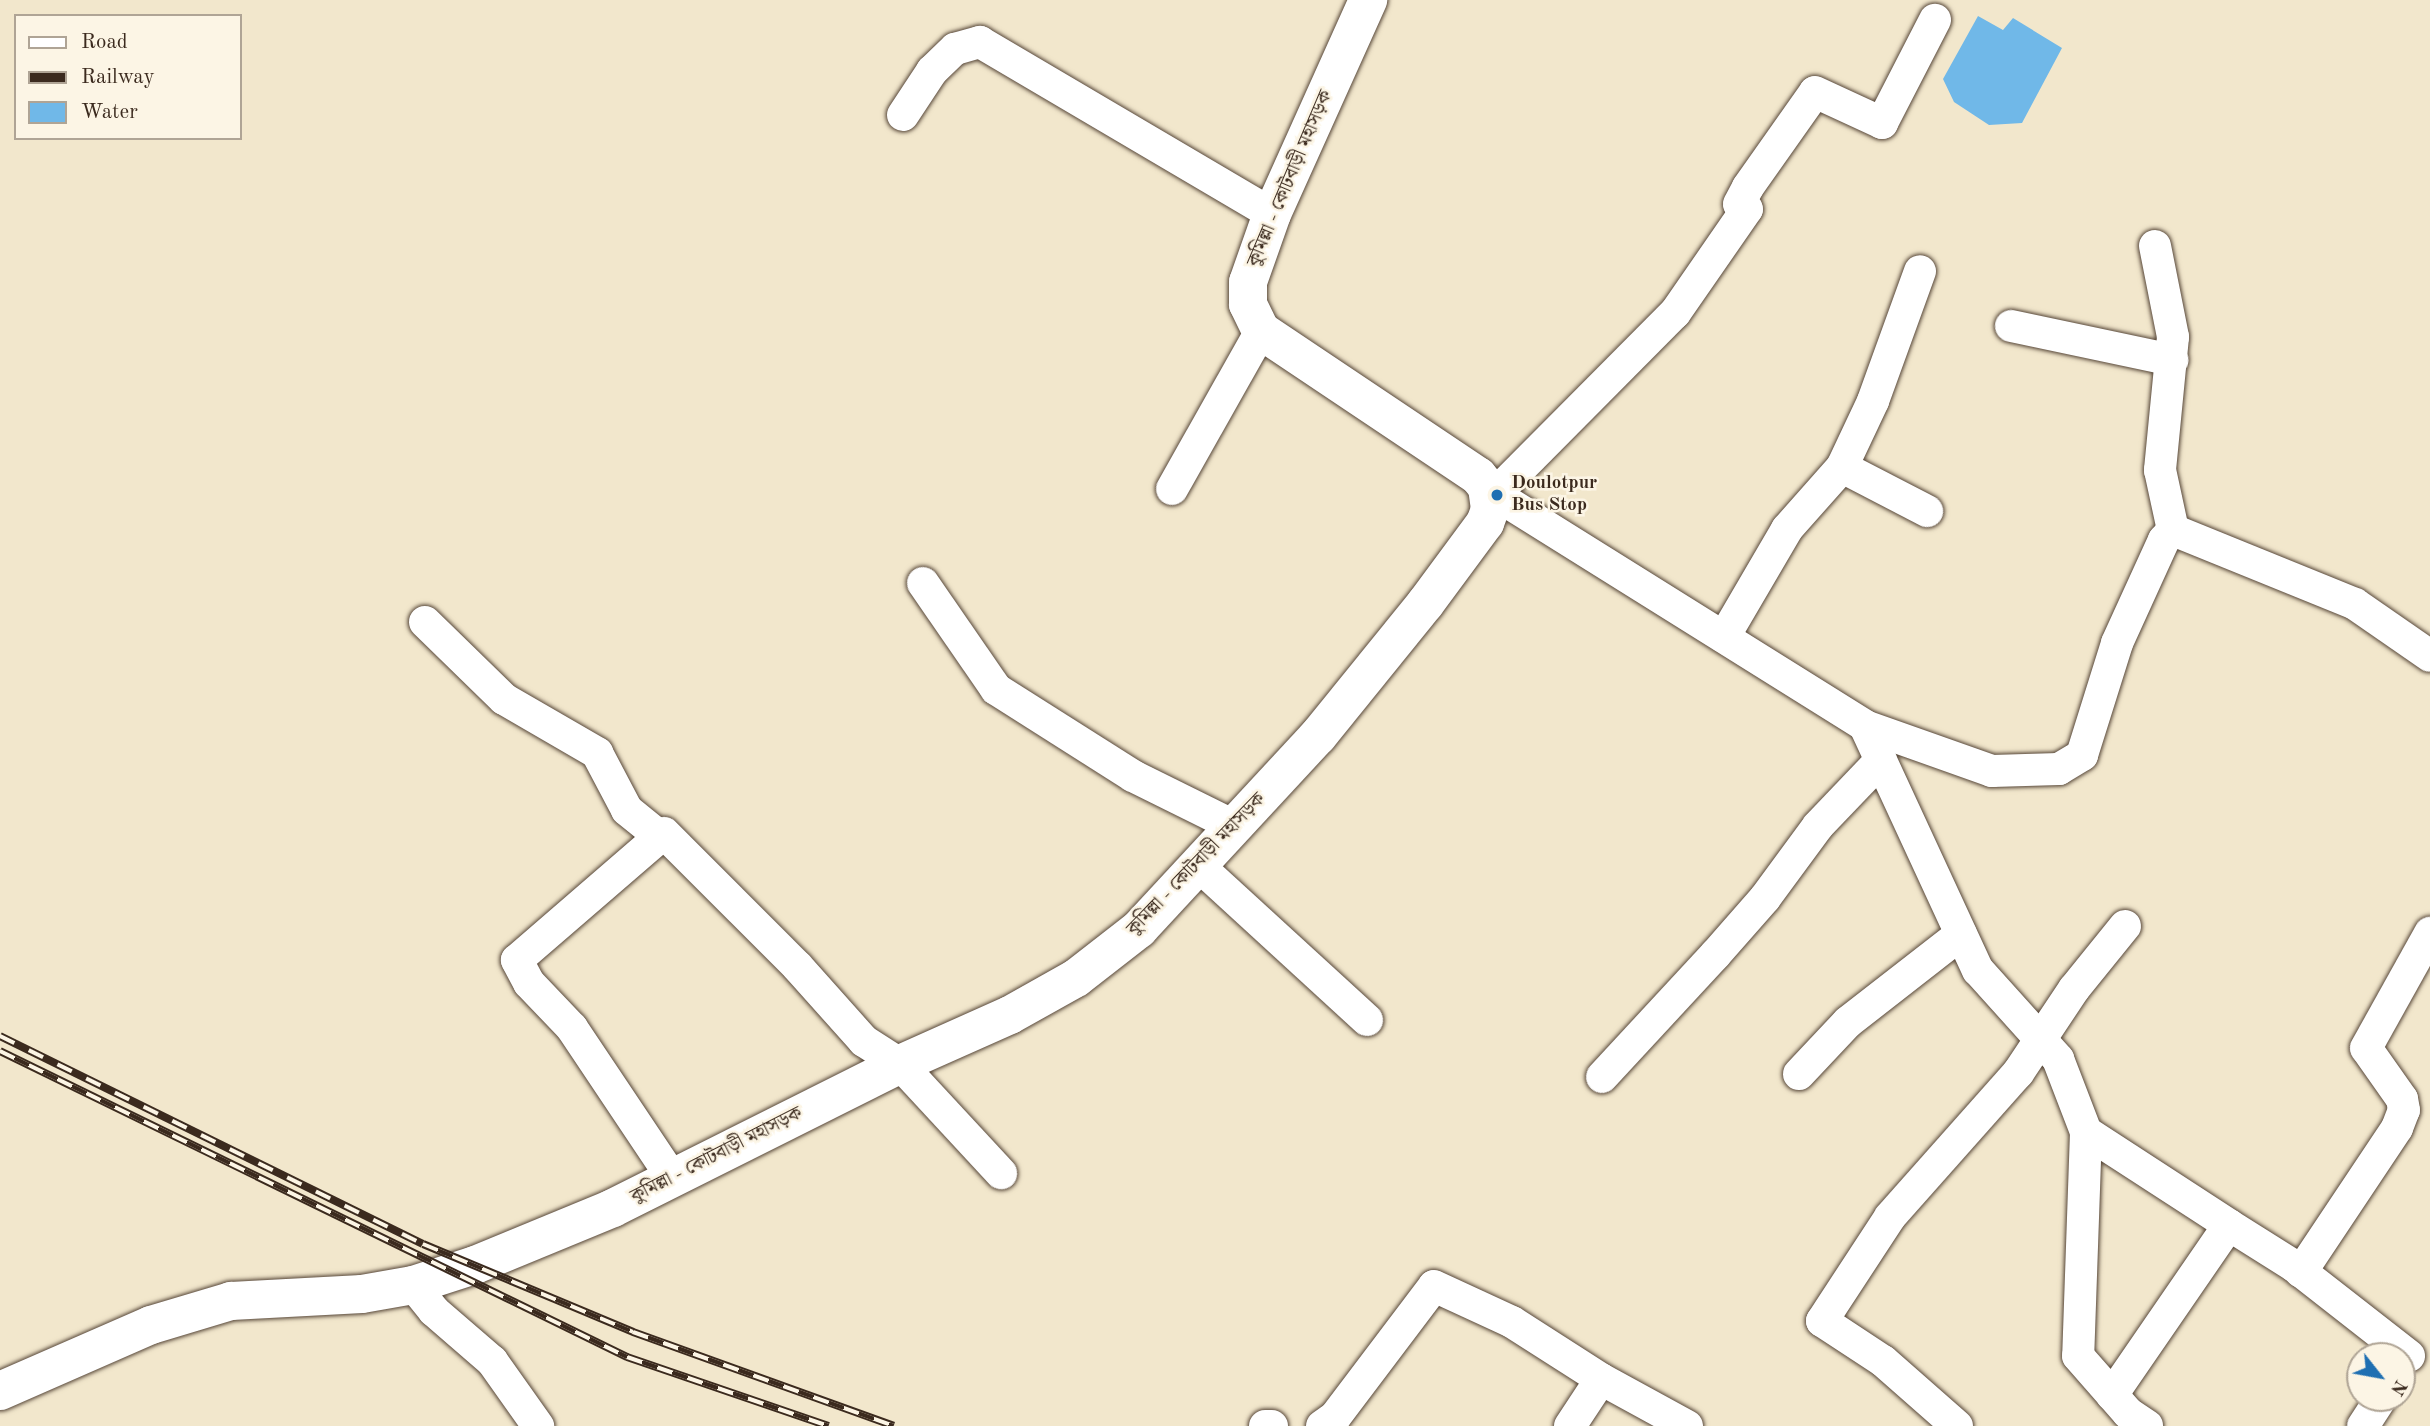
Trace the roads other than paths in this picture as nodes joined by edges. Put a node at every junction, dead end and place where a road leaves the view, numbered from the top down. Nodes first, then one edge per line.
1 (1368, 0) edge
2 (1935, 20) dead end
3 (903, 115) dead end
4 (1272, 214) junction
5 (2155, 246) dead end
6 (1920, 271) dead end
7 (2011, 326) dead end
8 (1261, 331) junction
9 (2172, 360) junction
10 (1842, 467) junction
11 (1172, 489) dead end
12 (1490, 499) junction
13 (1927, 511) dead end
14 (2173, 530) junction
15 (923, 583) dead end
16 (425, 622) dead end
17 (1724, 637) junction
18 (2430, 656) edge
19 (1865, 726) junction
20 (1881, 760) junction
21 (1236, 827) junction
22 (657, 834) junction
23 (1199, 866) junction
24 (2125, 926) dead end
25 (2430, 933) edge
26 (1961, 934) junction
27 (1367, 1020) dead end
28 (2039, 1038) junction
29 (900, 1064) junction
30 (1798, 1074) dead end
31 (1602, 1077) dead end
32 (2086, 1132) junction
33 (1001, 1173) dead end
34 (673, 1179) junction
35 (2229, 1225) junction
36 (2301, 1272) junction
37 (413, 1286) junction
38 (2387, 1342) edge
39 (1601, 1379) junction
40 (0, 1391) edge
41 (2126, 1415) edge
42 (1942, 1422) edge
43 (1337, 1423) edge
44 (538, 1426) edge
45 (1265, 1426) edge
46 (1272, 1426) edge
47 (1570, 1426) edge
48 (1687, 1426) edge

1 - 4 main road, কুমিল্লা - কোটবাড়ী মহাসড়ক
2 - 12 street
3 - 4 street
4 - 8 main road, কুমিল্লা - কোটবাড়ী মহাসড়ক
5 - 9 street
6 - 10 street
7 - 9 street
8 - 11 street
8 - 12 main road
9 - 14 street
10 - 13 street
10 - 17 street
12 - 17 street
12 - 21 main road, কুমিল্লা - কোটবাড়ী মহাসড়ক
14 - 18 street
14 - 19 street
15 - 21 street
16 - 22 street
17 - 19 street
19 - 20 street
20 - 26 street
20 - 31 street
21 - 23 main road, কুমিল্লা - কোটবাড়ী মহাসড়ক
22 - 29 street
22 - 34 street
23 - 27 street
23 - 29 main road, কুমিল্লা - কোটবাড়ী মহাসড়ক
24 - 28 street
25 - 36 street
26 - 28 street
26 - 30 street
28 - 32 street
28 - 42 street
29 - 33 street
29 - 34 main road, কুমিল্লা - কোটবাড়ী মহাসড়ক
32 - 35 street
32 - 41 street
34 - 37 main road, কুমিল্লা - কোটবাড়ী মহাসড়ক
35 - 36 street
35 - 41 street
36 - 38 street
37 - 40 main road, কুমিল্লা - কোটবাড়ী মহাসড়ক
37 - 44 street
39 - 43 street
39 - 47 street
39 - 48 street
45 - 46 street

